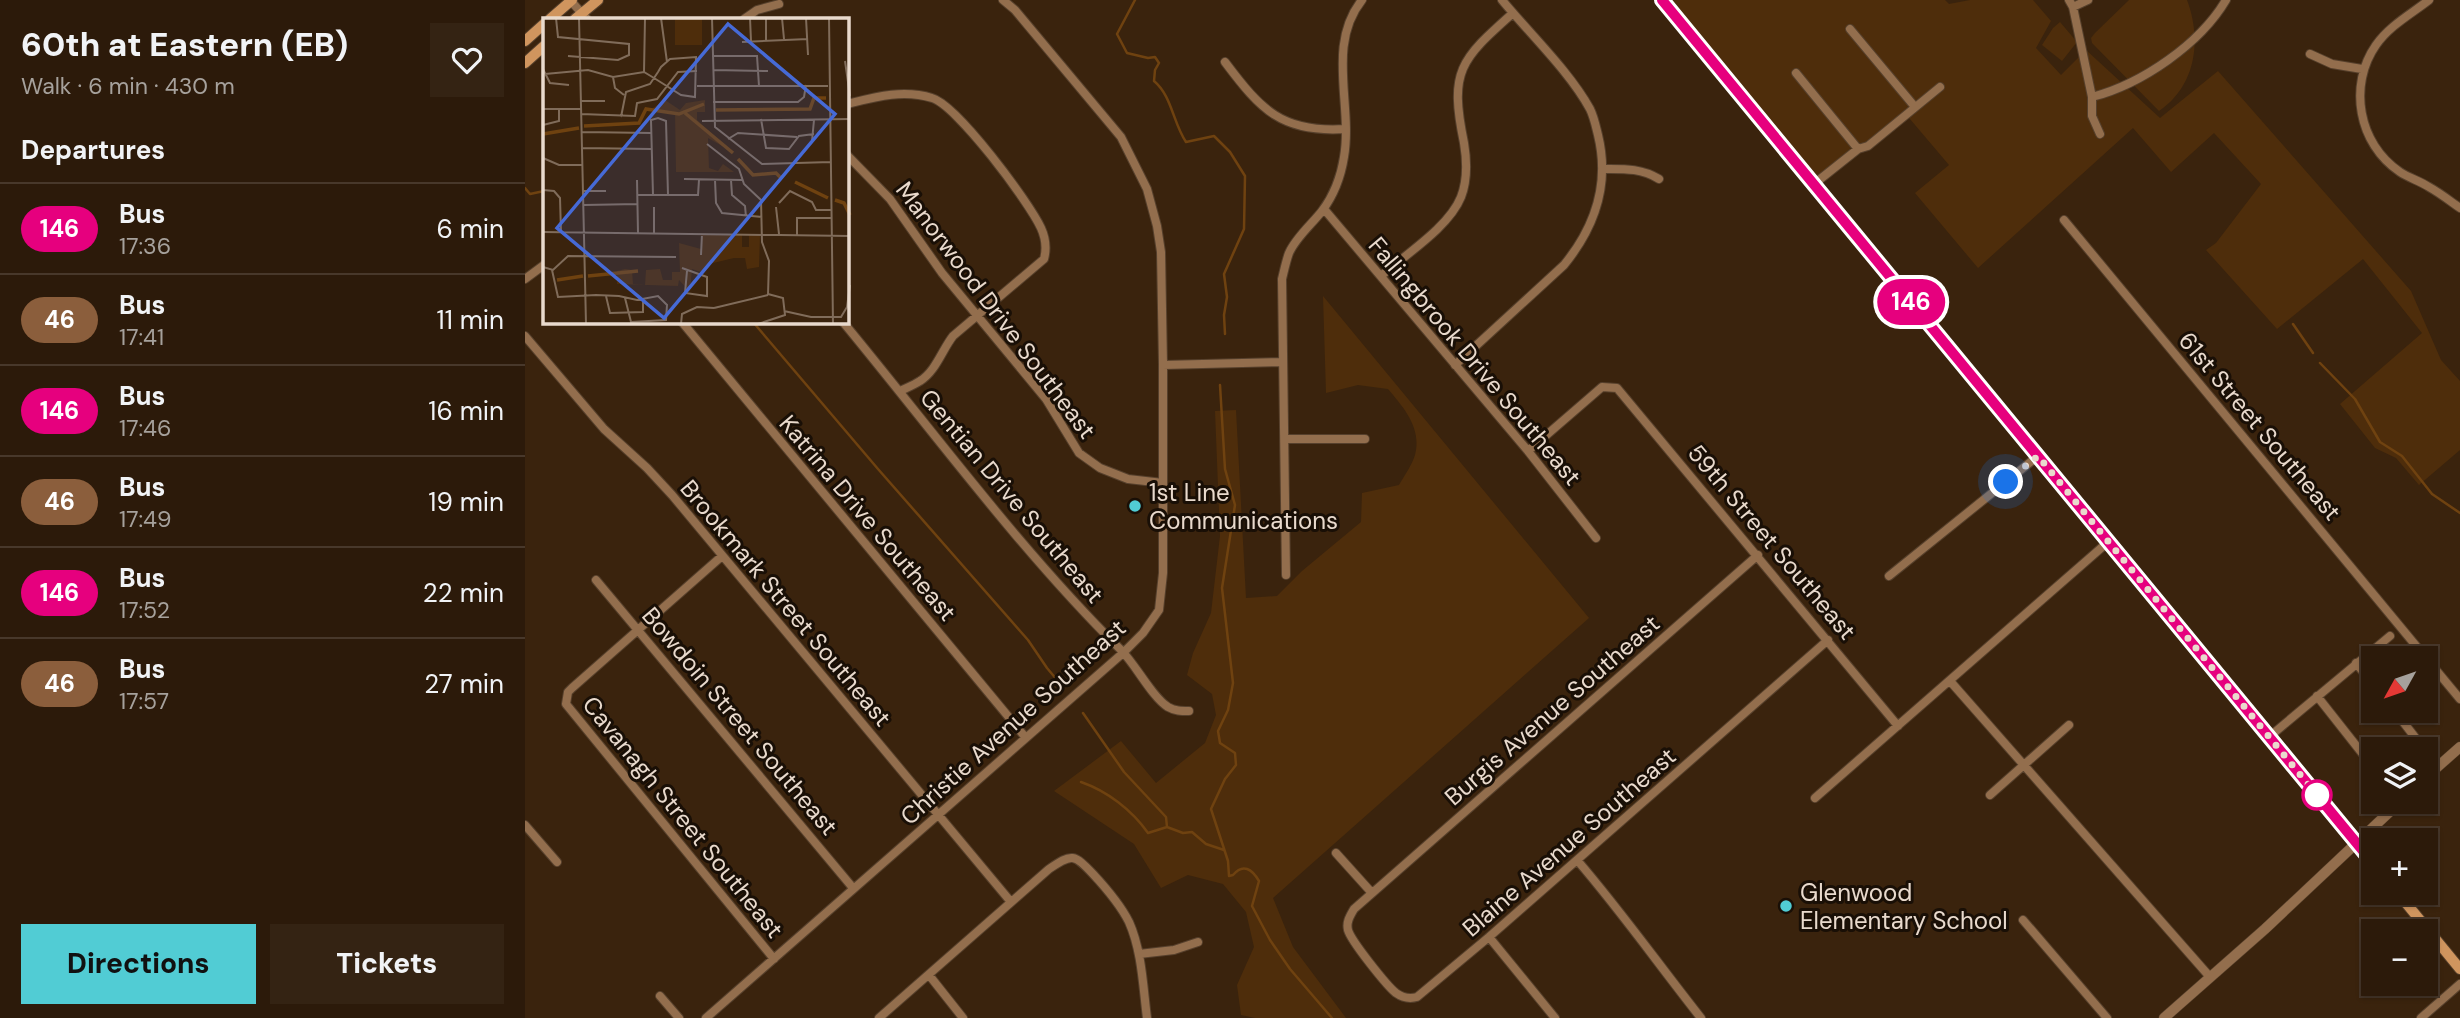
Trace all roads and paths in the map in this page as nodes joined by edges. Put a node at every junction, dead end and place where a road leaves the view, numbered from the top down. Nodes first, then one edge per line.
1 (571, 0) edge
2 (598, 0) edge
3 (1003, 0) edge
4 (1362, 0) edge
5 (1502, 0) edge
6 (1662, 0) edge
7 (2088, 0) edge
8 (2227, 0) edge
9 (2429, 0) edge
10 (2071, 3) edge
11 (779, 4) dead end
12 (1513, 13) junction
13 (581, 17) edge
14 (551, 18) edge
15 (745, 18) edge
16 (543, 25) edge
17 (1850, 29) dead end
18 (525, 41) edge
19 (543, 47) edge
20 (2310, 54) dead end
21 (1226, 62) dead end
22 (525, 63) edge
23 (2362, 69) junction
24 (1796, 73) dead end
25 (1940, 87) dead end
26 (2092, 97) junction
27 (849, 104) edge
28 (1915, 107) junction
29 (1345, 130) junction
30 (2100, 134) dead end
31 (1858, 149) junction
32 (849, 157) edge
33 (1603, 169) junction
34 (1659, 179) dead end
35 (1814, 184) junction
36 (2459, 206) edge
37 (1324, 209) junction
38 (2063, 220) dead end
39 (543, 266) edge
40 (1381, 276) junction
41 (525, 279) edge
42 (977, 316) junction
43 (684, 324) edge
44 (845, 324) edge
45 (525, 336) edge
46 (1283, 362) junction
47 (1163, 365) junction
48 (1455, 365) junction
49 (900, 391) junction
50 (1285, 439) junction
51 (1365, 439) dead end
52 (1528, 451) junction
53 (2038, 456) junction
54 (1163, 483) junction
55 (1596, 538) dead end
56 (2108, 542) junction
57 (1758, 555) junction
58 (722, 556) junction
59 (1286, 575) dead end
60 (1889, 576) dead end
61 (596, 580) dead end
62 (640, 630) junction
63 (2390, 636) dead end
64 (1828, 640) junction
65 (1123, 653) junction
66 (2356, 663) junction
67 (2361, 669) edge
68 (1950, 681) junction
69 (2317, 696) junction
70 (2460, 699) edge
71 (1189, 711) dead end
72 (2405, 724) edge
73 (2070, 725) dead end
74 (1898, 726) junction
75 (2269, 737) junction
76 (2415, 737) edge
77 (1025, 738) junction
78 (2460, 747) edge
79 (2361, 752) edge
80 (2023, 765) junction
81 (2438, 766) edge
82 (1990, 795) dead end
83 (1815, 798) dead end
84 (2387, 814) edge
85 (938, 816) junction
86 (525, 825) edge
87 (2356, 843) junction
88 (2361, 849) edge
89 (1336, 853) dead end
90 (1577, 860) junction
91 (557, 862) dead end
92 (853, 888) junction
93 (1371, 893) junction
94 (1011, 902) junction
95 (2408, 905) edge
96 (2023, 920) dead end
97 (1489, 937) junction
98 (1198, 942) dead end
99 (1139, 954) junction
100 (774, 959) junction
101 (2460, 969) edge
102 (929, 975) junction
103 (2210, 978) junction
104 (2460, 984) edge
105 (660, 996) dead end
106 (678, 1018) edge
107 (706, 1018) edge
108 (879, 1018) edge
109 (963, 1018) edge
110 (1147, 1018) edge
111 (1555, 1018) edge
112 (1701, 1018) edge
113 (2107, 1018) edge
114 (2164, 1018) edge
115 (2421, 1018) edge

1 - 13 street
1 - 14 main road
2 - 13 main road
3 - 47 street, Christie Avenue Southeast
4 - 29 street
5 - 12 street
6 - 35 main road
7 - 10 street
8 - 26 street
9 - 23 street
10 - 26 street
11 - 15 street
12 - 33 street
12 - 40 street
16 - 18 main road
17 - 28 street
19 - 22 main road
20 - 23 street
21 - 29 street
23 - 36 street
24 - 31 street
25 - 28 street
26 - 30 street
27 - 42 street
28 - 31 street
29 - 37 street
31 - 35 street
32 - 42 street, Manorwood Drive Southeast
33 - 34 street
33 - 48 street
35 - 53 main road
37 - 40 street, Fallingbrook Drive Southeast
37 - 46 street
38 - 70 street, 61st Street Southeast
39 - 41 street
40 - 48 street, Fallingbrook Drive Southeast
42 - 49 street
42 - 54 street, Manorwood Drive Southeast
43 - 77 street, Katrina Drive Southeast
44 - 49 street, Gentian Drive Southeast
45 - 58 street, Brookmark Street Southeast
46 - 47 street
46 - 50 street
47 - 54 street, Christie Avenue Southeast
48 - 52 street, Fallingbrook Drive Southeast
49 - 65 street, Gentian Drive Southeast
50 - 51 street
50 - 59 street
52 - 55 street, Fallingbrook Drive Southeast
52 - 57 street, 59th Street Southeast
53 - 56 main road
53 - 60 street
54 - 65 street, Christie Avenue Southeast
56 - 68 street
56 - 75 main road
57 - 64 street, 59th Street Southeast
57 - 93 street, Burgis Avenue Southeast
58 - 62 street
58 - 85 street, Brookmark Street Southeast
61 - 62 street, Bowdoin Street Southeast
62 - 92 street, Bowdoin Street Southeast
62 - 100 street, Cavanagh Street Southeast
63 - 66 street
64 - 74 street, 59th Street Southeast
64 - 90 street, Blaine Avenue Southeast
65 - 71 street, Gentian Drive Southeast
65 - 77 street, Christie Avenue Southeast
66 - 67 street
66 - 69 street
68 - 74 street
68 - 80 street
69 - 75 street
69 - 79 street
72 - 76 street
73 - 80 street
74 - 83 street
75 - 87 main road
77 - 85 street, Christie Avenue Southeast
78 - 81 street
80 - 82 street
80 - 103 street
84 - 87 street
85 - 92 street, Christie Avenue Southeast
85 - 94 street, Brookmark Street Southeast
86 - 91 street
87 - 88 main road
87 - 103 street
89 - 93 street
90 - 97 street, Blaine Avenue Southeast
90 - 112 street
92 - 100 street, Christie Avenue Southeast
93 - 97 street, Blaine Avenue Southeast
94 - 99 street
94 - 102 street
95 - 101 main road
96 - 113 street
97 - 111 street
98 - 99 street
99 - 110 street
100 - 107 street, Christie Avenue Southeast
102 - 108 street
102 - 109 street
103 - 114 street
104 - 115 street
105 - 106 street

